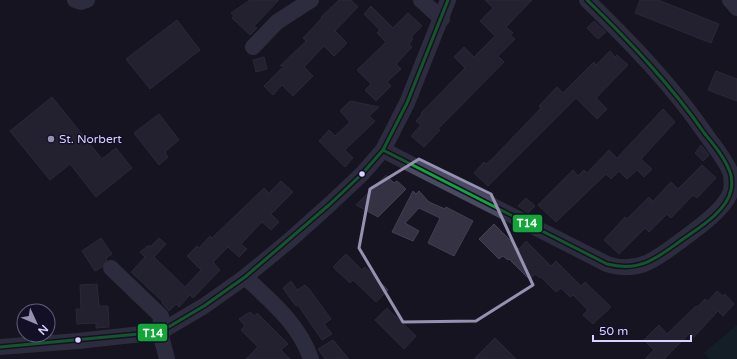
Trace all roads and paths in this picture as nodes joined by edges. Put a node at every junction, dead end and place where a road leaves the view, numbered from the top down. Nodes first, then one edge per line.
1 (76, 0) edge
2 (87, 0) edge
3 (311, 0) edge
4 (422, 0) edge
5 (448, 0) edge
6 (587, 0) edge
7 (442, 19) junction
8 (253, 47) dead end
9 (383, 150) junction
10 (111, 268) dead end
11 (245, 277) junction
12 (160, 332) junction
13 (0, 347) edge
14 (167, 359) edge
15 (311, 359) edge

1 - 2 street
3 - 8 street
4 - 7 street
5 - 7 street
6 - 9 street
7 - 9 street
9 - 11 street
10 - 12 street
11 - 12 street
11 - 15 street
12 - 13 street
12 - 14 street

